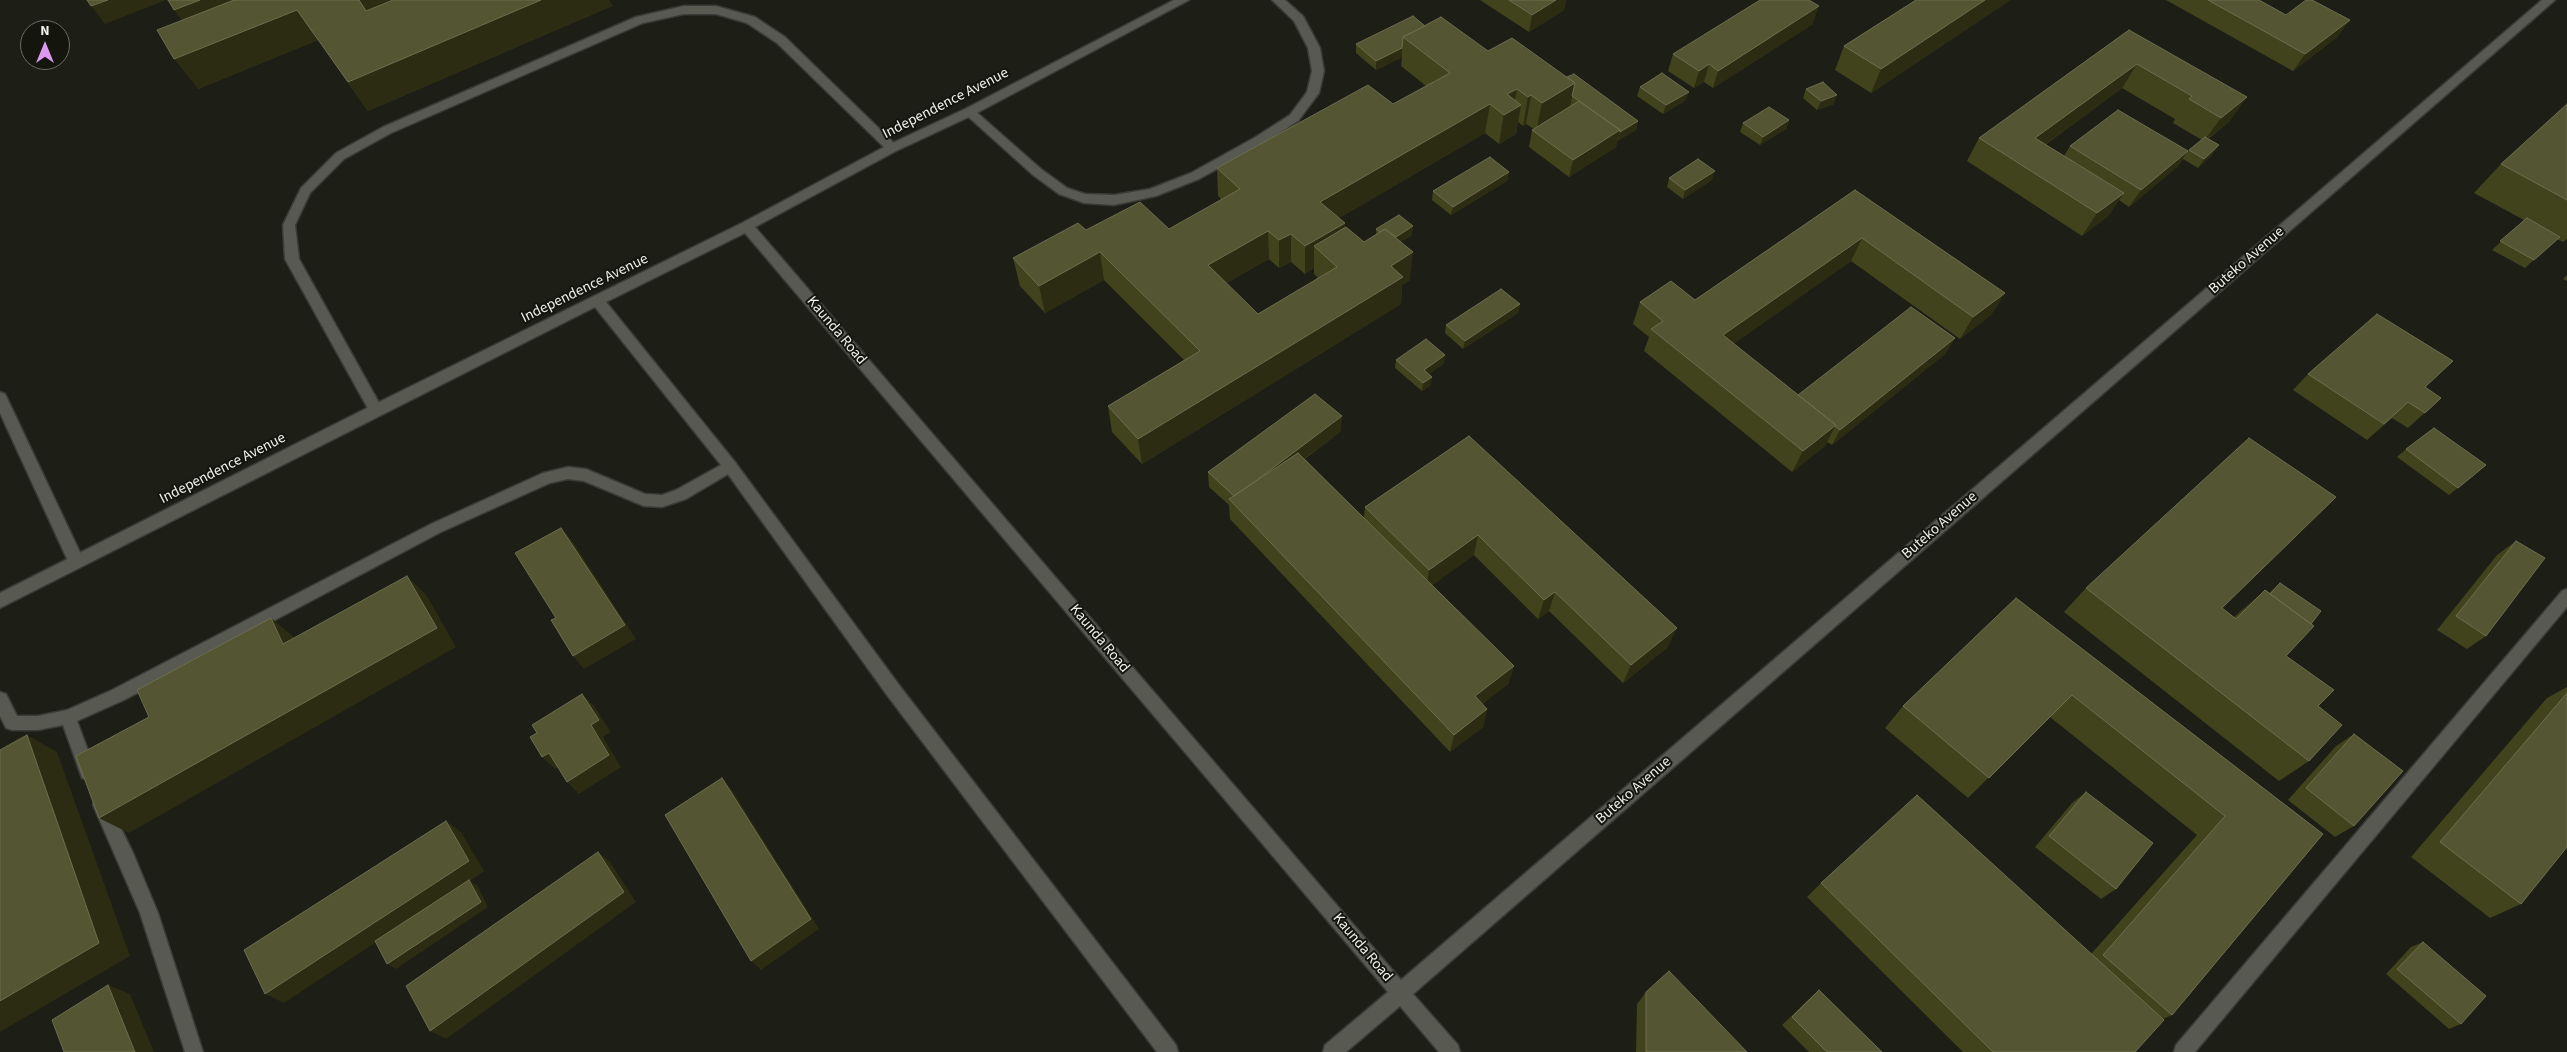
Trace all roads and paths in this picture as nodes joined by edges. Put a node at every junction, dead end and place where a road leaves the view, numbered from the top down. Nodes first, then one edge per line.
1 (1182, 0) edge
2 (1278, 0) edge
3 (2549, 0) edge
4 (969, 112) junction
5 (892, 148) junction
6 (748, 226) junction
7 (598, 301) junction
8 (0, 398) edge
9 (376, 410) junction
10 (730, 466) junction
11 (76, 561) junction
12 (2567, 596) edge
13 (0, 601) edge
14 (0, 698) edge
15 (68, 717) junction
16 (6, 727) edge
17 (1400, 993) junction
18 (194, 1052) edge
19 (1169, 1052) edge
20 (1332, 1052) edge
21 (1451, 1052) edge
22 (2182, 1052) edge

1 - 4 street, Independence Avenue
2 - 4 street
3 - 17 street, Buteko Avenue
4 - 5 street, Independence Avenue
5 - 6 street, Independence Avenue
5 - 9 street
6 - 7 street, Independence Avenue
6 - 17 street, Kaunda Road
7 - 9 street, Independence Avenue
7 - 10 street
8 - 11 street
9 - 11 street, Independence Avenue
10 - 15 street
10 - 19 street
11 - 13 street, Independence Avenue
12 - 22 street
14 - 16 street
15 - 16 street
15 - 18 street
17 - 20 street, Buteko Avenue
17 - 21 street, Kaunda Road

